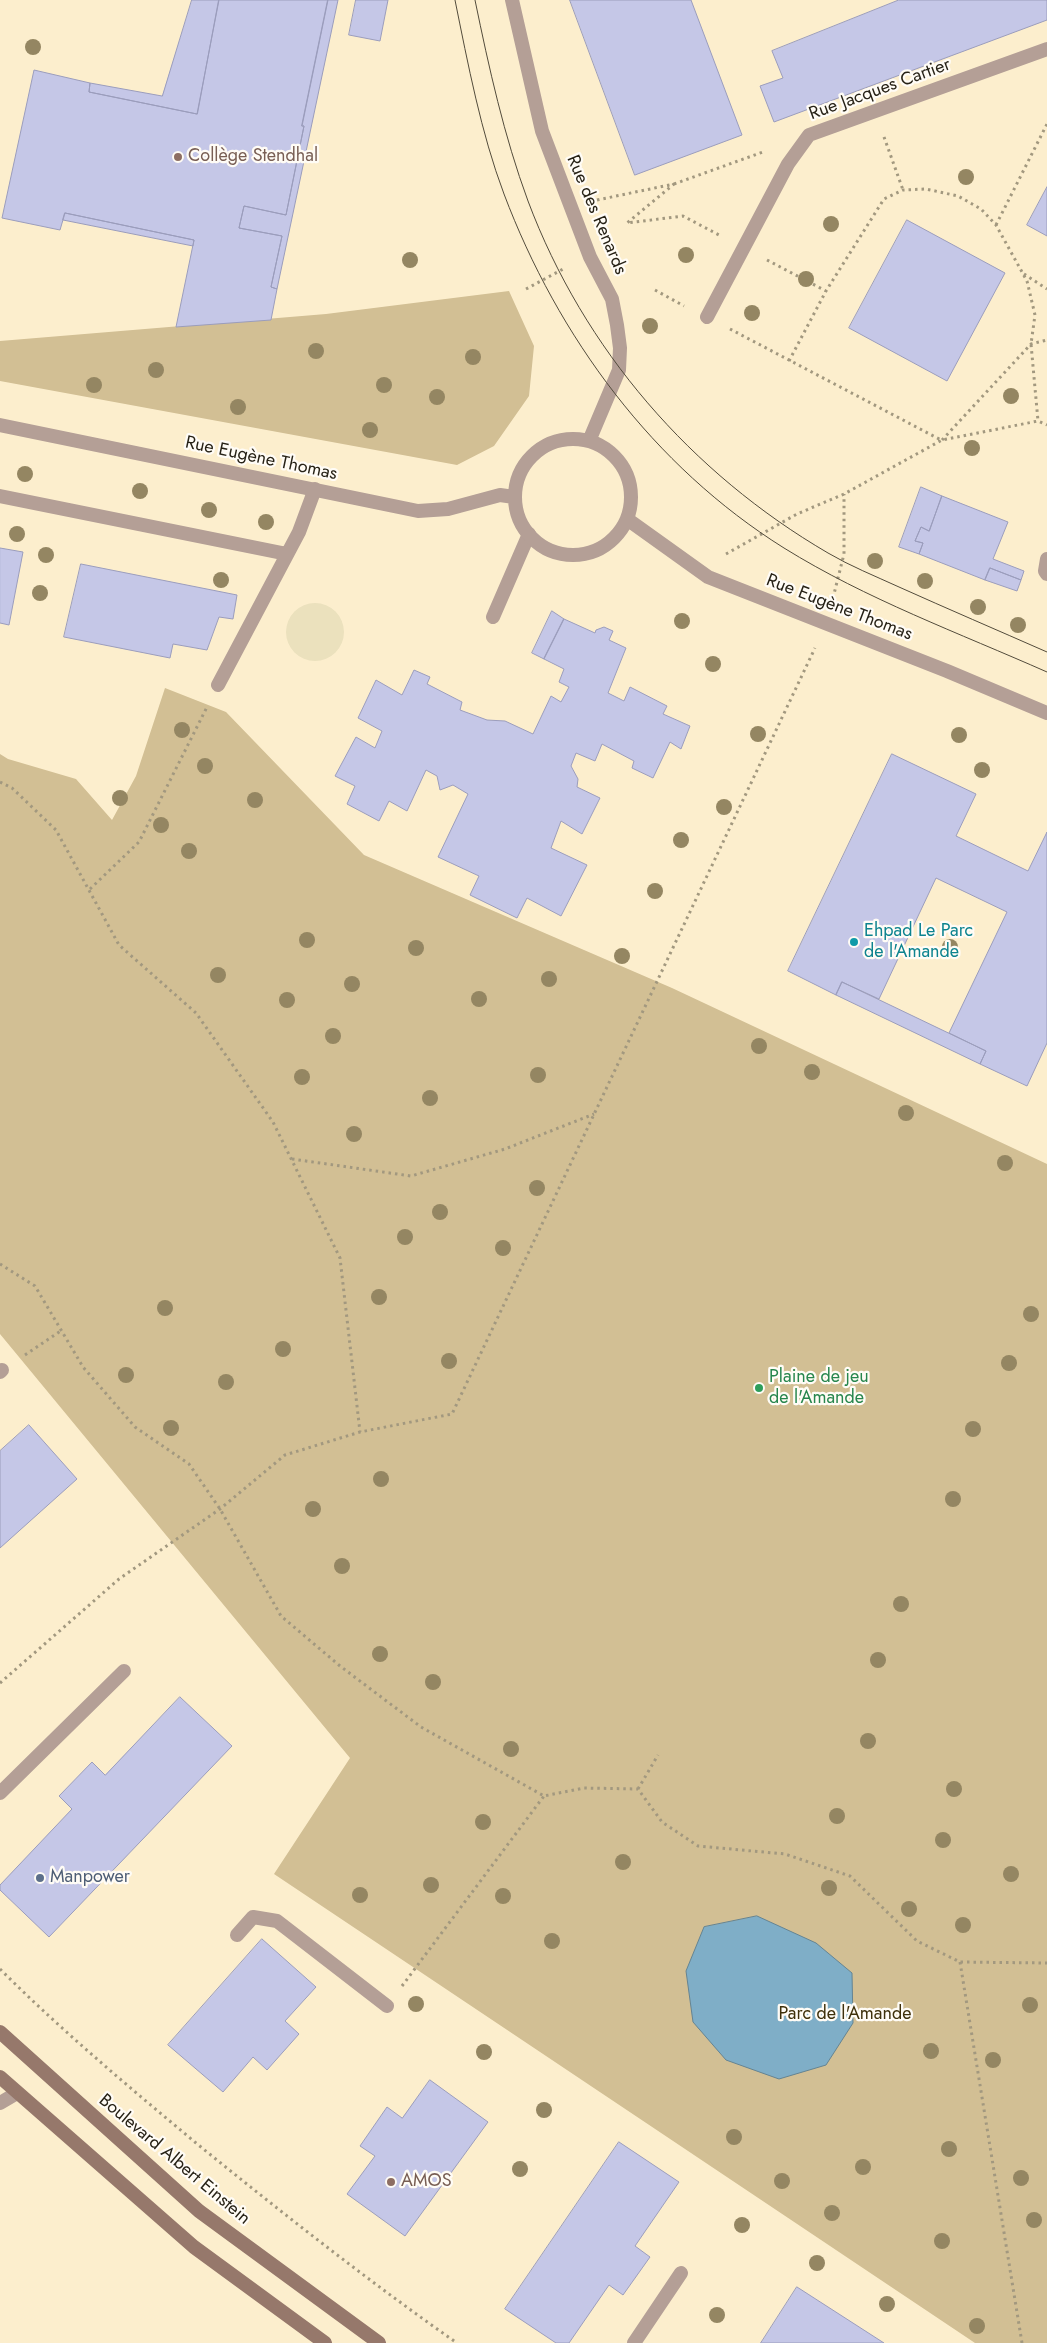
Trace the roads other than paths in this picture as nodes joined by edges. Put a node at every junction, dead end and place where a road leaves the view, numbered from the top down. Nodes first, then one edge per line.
1 (512, 0) edge
2 (1047, 49) edge
3 (707, 317) road end
4 (0, 425) edge
5 (589, 441) junction
6 (315, 489) junction
7 (0, 496) edge
8 (514, 497) junction
9 (627, 519) junction
10 (529, 534) junction
11 (287, 554) junction
12 (1047, 559) edge
13 (1047, 574) edge
14 (494, 617) dead end
15 (218, 685) road end
16 (1047, 713) edge
17 (124, 1671) dead end
18 (0, 1793) edge
19 (237, 1934) dead end
20 (387, 2006) road end
21 (0, 2032) edge
22 (0, 2077) edge
23 (17, 2093) junction
24 (0, 2103) edge
25 (681, 2273) dead end
26 (325, 2343) edge
27 (379, 2343) edge
28 (634, 2343) edge

1 - 5 street, Rue des Renards
2 - 3 street, Rue Jacques Cartier
4 - 6 street, Rue Eugène Thomas
5 - 8 street
5 - 9 street
6 - 8 street, Rue Eugène Thomas
6 - 11 street
7 - 11 street
8 - 10 street
9 - 10 street
9 - 16 street, Rue Eugène Thomas
10 - 14 street
11 - 15 street
12 - 13 street
17 - 18 street
19 - 20 street
21 - 27 main road, Boulevard Albert Einstein
22 - 23 main road
23 - 24 street
23 - 26 main road
25 - 28 street

